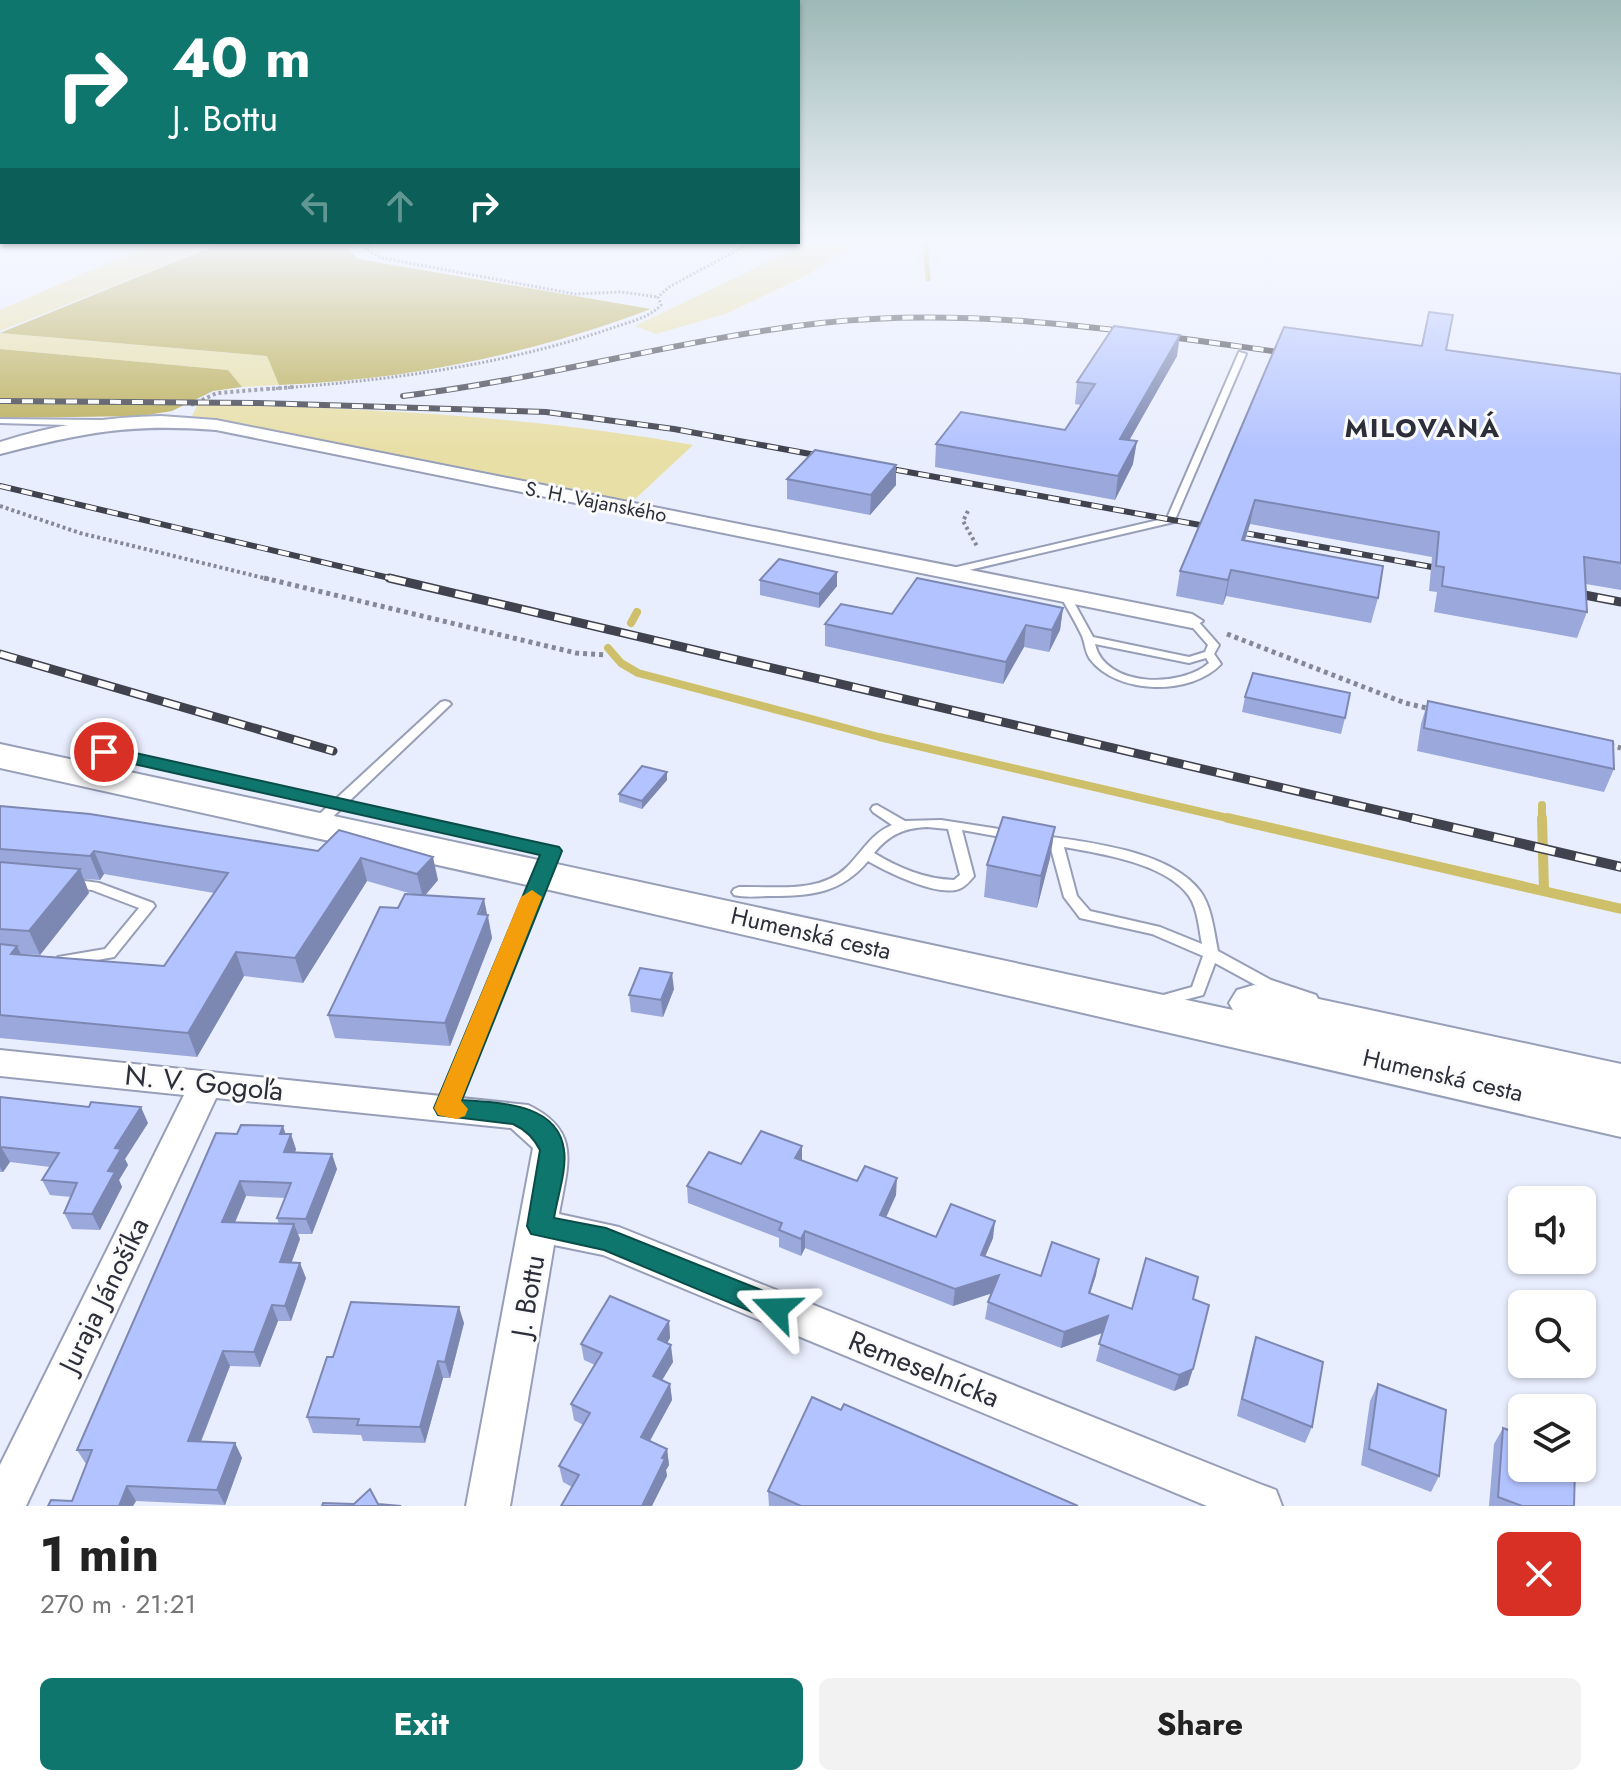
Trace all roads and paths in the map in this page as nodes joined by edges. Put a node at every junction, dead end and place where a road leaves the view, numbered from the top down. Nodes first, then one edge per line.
1 (658, 308) edge
2 (1242, 354) dead end
3 (166, 419) junction
4 (0, 421) edge
5 (103, 423) junction
6 (0, 448) edge
7 (0, 506) edge
8 (968, 511) dead end
9 (986, 563) junction
10 (945, 573) junction
11 (1066, 597) junction
12 (1192, 621) junction
13 (1089, 639) junction
14 (1209, 654) junction
15 (606, 655) dead end
16 (445, 704) dead end
17 (1436, 710) edge
18 (0, 728) edge
19 (1606, 744) edge
20 (1621, 748) edge
21 (0, 756) edge
22 (877, 809) dead end
23 (328, 814) junction
24 (902, 825) junction
25 (954, 826) junction
26 (1056, 842) junction
27 (866, 854) junction
28 (546, 862) junction
29 (47, 882) edge
30 (739, 892) junction
31 (46, 964) edge
32 (1205, 973) junction
33 (1142, 1006) junction
34 (0, 1063) edge
35 (206, 1084) junction
36 (1621, 1085) edge
37 (407, 1104) joint
38 (446, 1108) junction
39 (1621, 1116) edge
40 (540, 1226) junction
41 (3, 1506) edge
42 (488, 1506) edge
43 (1260, 1506) edge

1 - 3 path
2 - 9 lane
3 - 5 street, S. H. Vajanského
3 - 10 street, S. H. Vajanského
4 - 5 lane
5 - 6 street, S. H. Vajanského
7 - 15 path
8 - 9 path
9 - 10 lane
10 - 11 street, S. H. Vajanského
11 - 12 street, S. H. Vajanského
11 - 13 lane
12 - 14 lane
12 - 17 path
13 - 14 lane
13 - 14 lane
16 - 23 lane
18 - 23 main road, Humenská cesta
19 - 20 path
21 - 23 main road, Humenská cesta
22 - 24 lane
23 - 28 main road, Humenská cesta
24 - 25 lane
24 - 27 lane
25 - 26 lane
25 - 27 lane
26 - 32 lane
26 - 32 lane
27 - 30 lane
28 - 30 main road, Humenská cesta
28 - 33 main road, Humenská cesta
28 - 38 lane
29 - 31 lane
30 - 32 main road, Humenská cesta
32 - 33 lane
32 - 36 main road, Humenská cesta
33 - 39 main road, Humenská cesta
34 - 35 street, N. V. Gogoľa
35 - 37 street, N. V. Gogoľa
35 - 41 street, Juraja Jánošíka
37 - 38 street, J. Bottu
38 - 40 street, J. Bottu
40 - 42 street, J. Bottu
40 - 43 street, Remeselnícka

